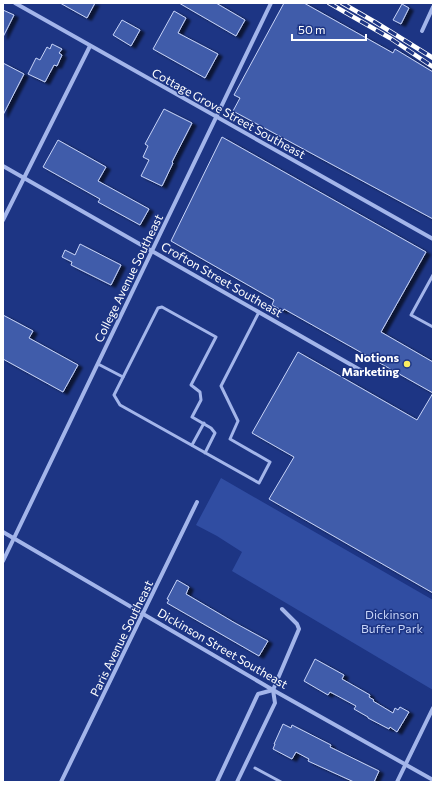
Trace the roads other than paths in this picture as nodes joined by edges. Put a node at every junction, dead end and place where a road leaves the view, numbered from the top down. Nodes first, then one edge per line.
1 (15, 3) edge
2 (271, 3) edge
3 (433, 8) edge
4 (422, 31) dead end
5 (90, 46) junction
6 (216, 117) junction
7 (3, 166) edge
8 (24, 178) junction
9 (3, 220) edge
10 (433, 240) edge
11 (152, 250) junction
12 (433, 276) edge
13 (259, 312) junction
14 (433, 327) edge
15 (98, 364) junction
16 (369, 375) dead end
17 (123, 377) junction
18 (204, 423) junction
19 (192, 445) junction
20 (205, 453) junction
21 (197, 502) dead end
22 (3, 532) edge
23 (14, 538) junction
24 (3, 561) edge
25 (282, 609) dead end
26 (144, 614) junction
27 (273, 690) junction
28 (433, 708) edge
29 (405, 764) junction
30 (255, 768) dead end
31 (433, 780) edge
32 (61, 782) edge
33 (217, 782) edge
34 (238, 782) edge
35 (281, 782) edge
36 (397, 782) edge

1 - 5 street, Cottage Grove Street Southeast
2 - 6 street, College Avenue Southeast
3 - 4 street
5 - 6 street, Cottage Grove Street Southeast
5 - 8 street
6 - 10 street, Cottage Grove Street Southeast
6 - 11 street, College Avenue Southeast
7 - 8 street, Crofton Street Southeast
8 - 9 street
8 - 11 street, Crofton Street Southeast
11 - 13 street, Crofton Street Southeast
11 - 15 street, College Avenue Southeast
12 - 14 lane
13 - 16 street, Crofton Street Southeast
13 - 20 lane
15 - 17 lane
15 - 23 street, College Avenue Southeast
17 - 18 lane
17 - 19 lane
18 - 19 lane
18 - 20 lane
19 - 20 lane
21 - 26 street, Paris Avenue Southeast
22 - 23 street, Dickinson Street Southeast
23 - 24 street, College Avenue Southeast
23 - 26 street, Dickinson Street Southeast
25 - 27 street
26 - 27 street, Dickinson Street Southeast
26 - 32 street, Paris Avenue Southeast
27 - 29 street, Dickinson Street Southeast
27 - 33 street
27 - 34 street
28 - 29 street
29 - 31 street, Dickinson Street Southeast
29 - 36 street
30 - 35 lane

